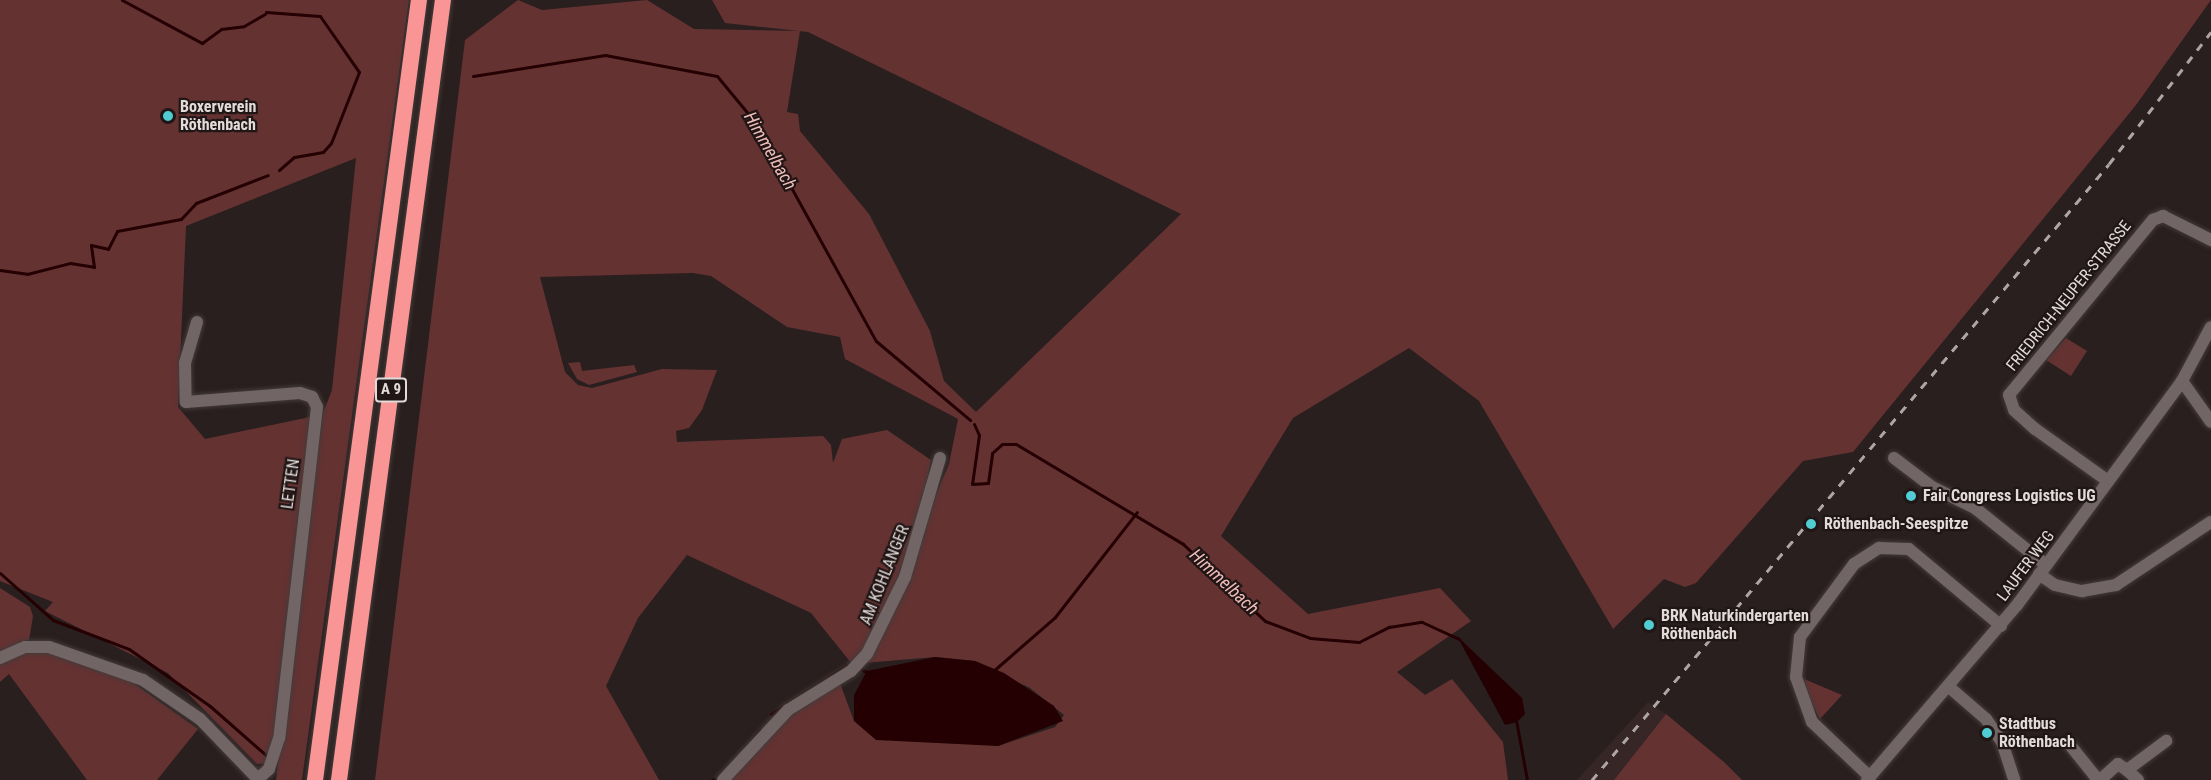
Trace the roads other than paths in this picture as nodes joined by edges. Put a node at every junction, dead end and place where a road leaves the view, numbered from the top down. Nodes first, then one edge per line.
1 (419, 0) edge
2 (443, 0) edge
3 (2211, 240) edge
4 (197, 322) dead end
5 (2211, 327) edge
6 (2182, 381) junction
7 (2211, 422) edge
8 (1894, 458) dead end
9 (940, 459) dead end
10 (2108, 481) junction
11 (2211, 522) edge
12 (2042, 569) junction
13 (2001, 626) junction
14 (0, 658) edge
15 (1949, 687) junction
16 (2166, 741) dead end
17 (2070, 745) dead end
18 (2127, 770) junction
19 (1869, 778) edge
20 (259, 780) edge
21 (315, 780) edge
22 (339, 780) edge
23 (723, 780) edge
24 (2014, 780) edge
25 (2099, 780) edge
26 (2138, 780) edge

1 - 21 highway, A 9
2 - 22 highway, A 9
3 - 10 street, FRIEDRICH-NEUPER-STRASSE
4 - 20 street, LETTEN
5 - 6 street, LAUFER WEG
6 - 7 street
6 - 10 street, LAUFER WEG
8 - 12 street
9 - 23 street, AM KOHLANGER
10 - 12 street, LAUFER WEG
11 - 12 street
12 - 13 street, LAUFER WEG
13 - 15 street, LAUFER WEG
13 - 19 street
14 - 20 street, LETTEN
15 - 19 street, LAUFER WEG
15 - 24 street
16 - 18 street
17 - 25 street
18 - 25 street
18 - 26 street

